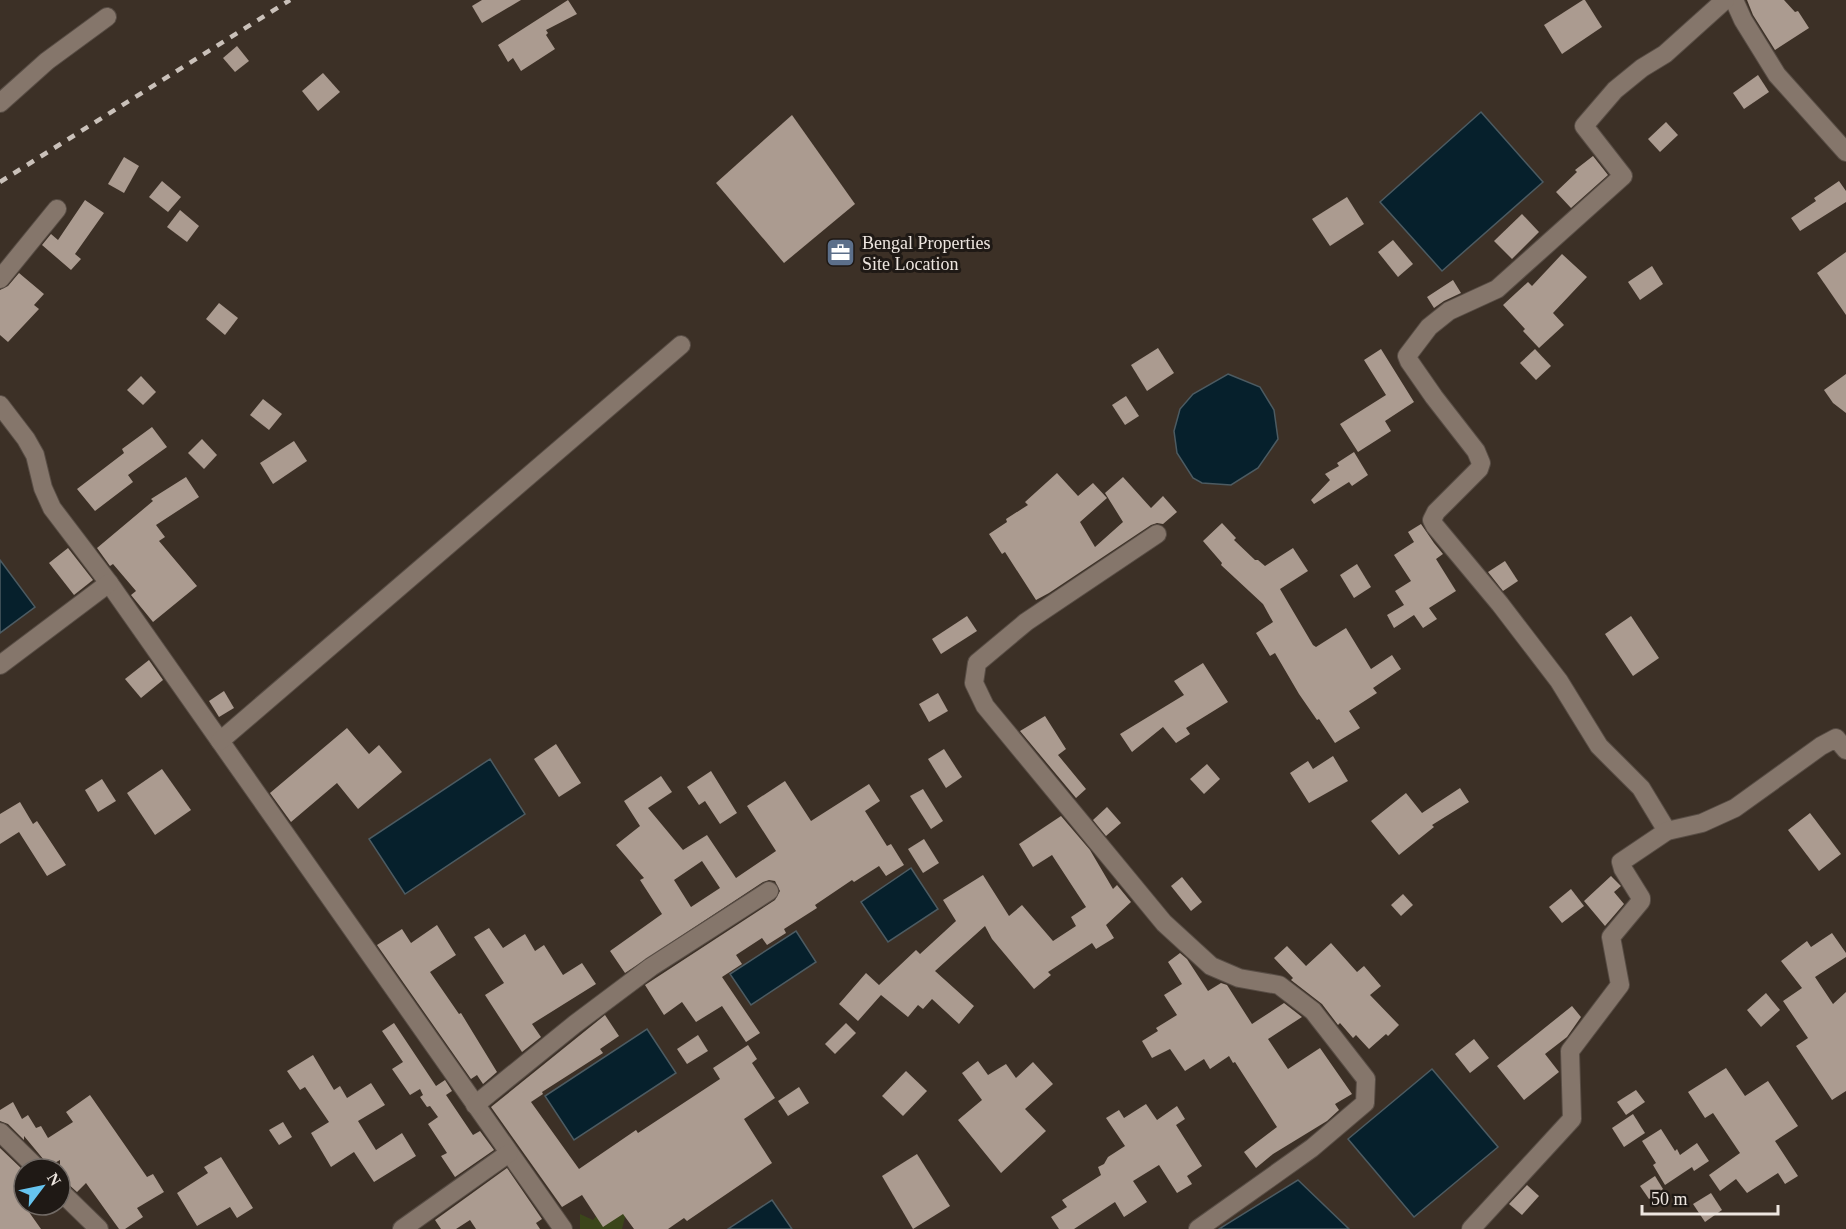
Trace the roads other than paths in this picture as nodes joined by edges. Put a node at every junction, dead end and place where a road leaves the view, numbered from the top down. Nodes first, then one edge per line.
1 (1725, 0) edge
2 (1734, 0) edge
3 (107, 16) dead end
4 (0, 103) edge
5 (1846, 152) edge
6 (57, 209) dead end
7 (0, 279) edge
8 (681, 345) dead end
9 (0, 405) edge
10 (1157, 534) dead end
11 (109, 583) junction
12 (0, 665) edge
13 (220, 741) junction
14 (1845, 745) edge
15 (1667, 831) junction
16 (769, 891) dead end
17 (475, 1105) junction
18 (0, 1132) edge
19 (509, 1153) junction
20 (26, 1157) edge
21 (72, 1203) edge
22 (99, 1229) edge
23 (402, 1229) edge
24 (563, 1229) edge
25 (1198, 1229) edge
26 (1471, 1229) edge

1 - 15 street
2 - 5 street
3 - 4 street
6 - 7 street
8 - 13 street
9 - 11 street
10 - 25 street
11 - 12 street
11 - 13 street
13 - 17 street
14 - 15 street
15 - 26 street
16 - 17 street
17 - 19 street
18 - 20 street
19 - 23 street
19 - 24 street
21 - 22 street

